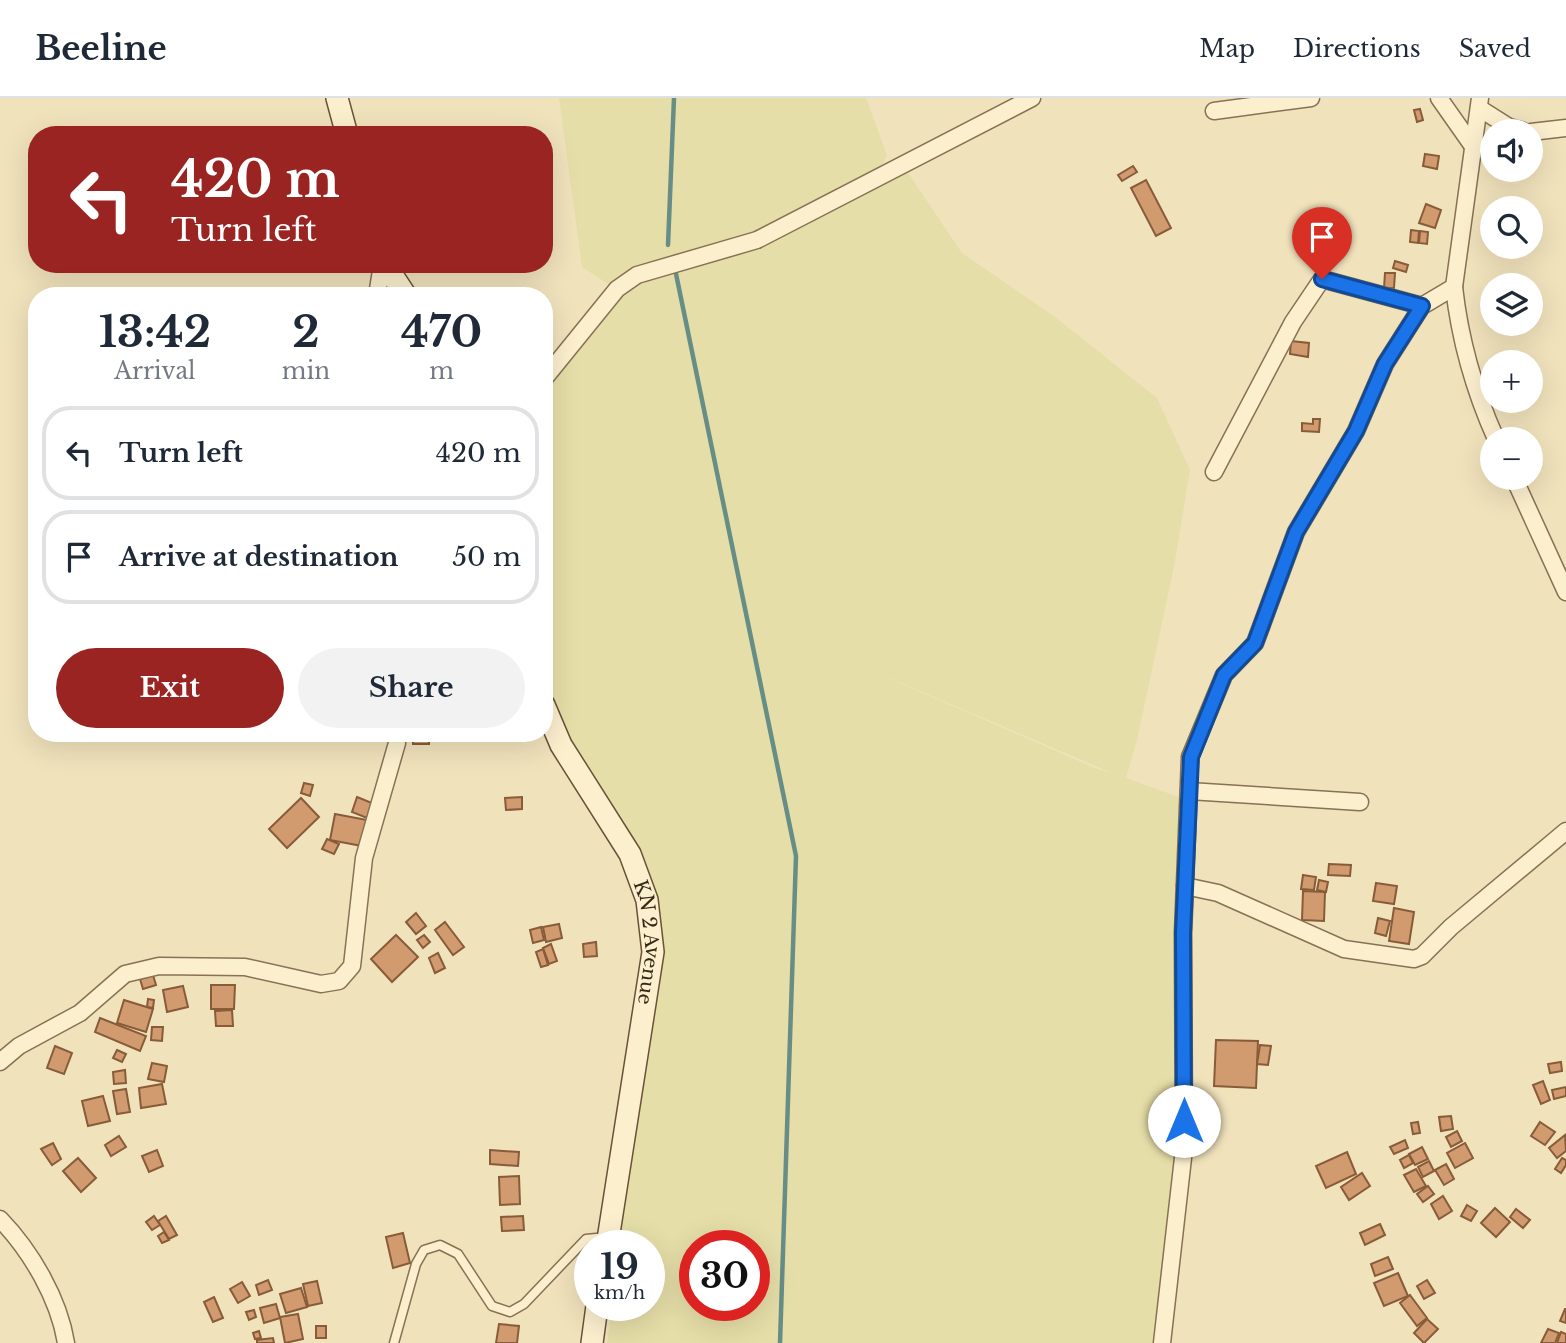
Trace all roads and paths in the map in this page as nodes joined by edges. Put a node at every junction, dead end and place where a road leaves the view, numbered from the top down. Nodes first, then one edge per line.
1 (337, 98) edge
2 (1032, 98) edge
3 (1311, 98) edge
4 (1439, 98) edge
5 (1479, 103) edge
6 (1214, 111) dead end
7 (1499, 119) edge
8 (345, 126) edge
9 (1566, 128) edge
10 (1543, 131) edge
11 (1472, 145) junction
12 (1454, 287) junction
13 (1422, 306) junction
14 (553, 368) edge
15 (1491, 427) edge
16 (1214, 472) dead end
17 (1519, 490) edge
18 (1566, 592) edge
19 (553, 726) edge
20 (397, 742) edge
21 (1189, 791) junction
22 (1360, 802) dead end
23 (1566, 831) edge
24 (1185, 886) junction
25 (0, 1062) edge
26 (0, 1219) edge
27 (609, 1230) edge
28 (574, 1252) edge
29 (595, 1321) edge
30 (66, 1343) edge
31 (394, 1343) edge
32 (592, 1343) edge
33 (1162, 1343) edge

1 - 8 main road
2 - 14 street
3 - 6 street
4 - 11 street
5 - 7 street
5 - 11 street
9 - 10 street
11 - 12 street
12 - 13 street
12 - 15 street
13 - 16 street
13 - 21 street
17 - 18 street
19 - 27 main road, KN 2 Avenue
20 - 25 street
21 - 22 street
21 - 24 street
23 - 24 street
24 - 33 street
26 - 30 street
28 - 31 lane
29 - 32 main road

